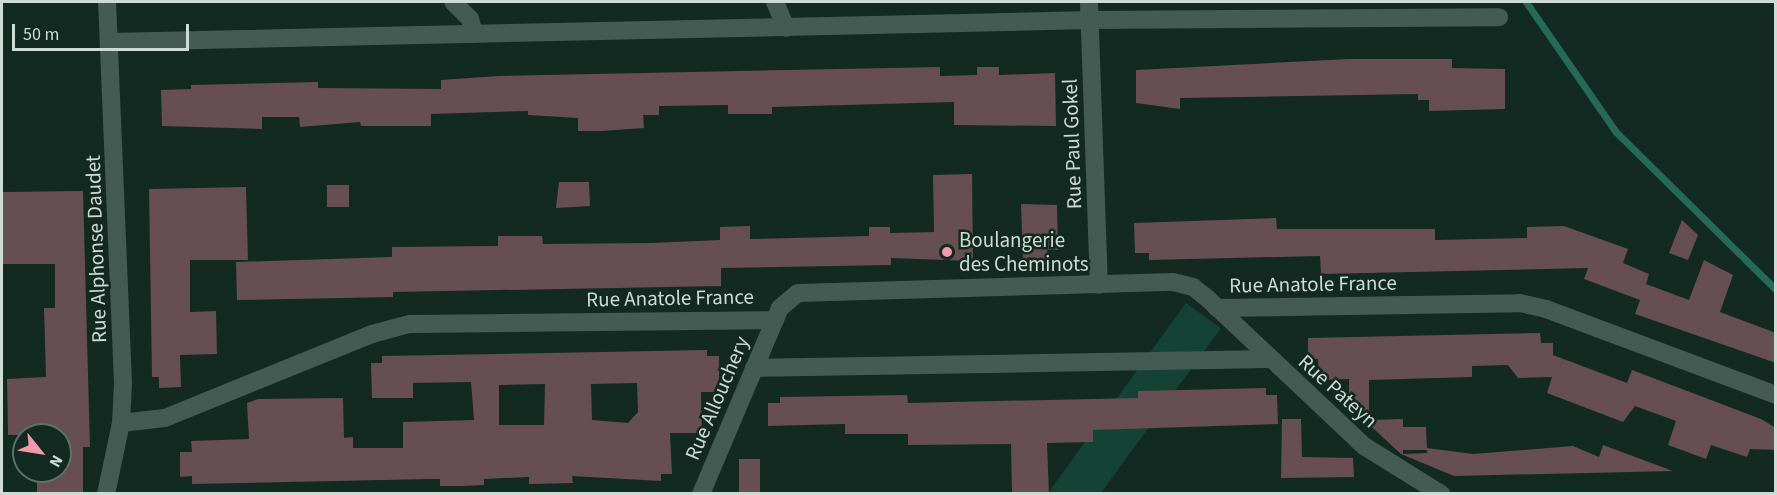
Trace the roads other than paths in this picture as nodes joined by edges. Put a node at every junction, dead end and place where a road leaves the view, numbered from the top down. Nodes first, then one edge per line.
1 (107, 2) edge
2 (453, 2) edge
3 (775, 2) edge
4 (1089, 2) edge
5 (1430, 10) edge
6 (1499, 17) dead end
7 (1091, 20) junction
8 (786, 28) junction
9 (474, 33) junction
10 (110, 42) junction
11 (1099, 285) junction
12 (1217, 308) junction
13 (775, 320) junction
14 (1268, 359) junction
15 (754, 368) junction
16 (1776, 395) edge
17 (121, 423) junction
18 (106, 494) edge
19 (701, 494) edge
20 (1441, 494) edge

1 - 10 street, Rue Alphonse Daudet
2 - 9 street
3 - 8 street
4 - 7 street, Rue Paul Gokel
5 - 6 street
5 - 7 street
7 - 8 street
7 - 11 street, Rue Paul Gokel
8 - 9 street
9 - 10 street
10 - 17 street, Rue Alphonse Daudet
11 - 12 street, Rue Anatole France
11 - 13 street, Rue Anatole France
12 - 14 street, Rue Pateyn
12 - 16 street, Rue Anatole France
13 - 15 street, Rue Allouchery
13 - 17 street, Rue Anatole France
14 - 15 street
14 - 20 street, Rue Pateyn
15 - 19 street, Rue Allouchery
17 - 18 street, Rue Alphonse Daudet

